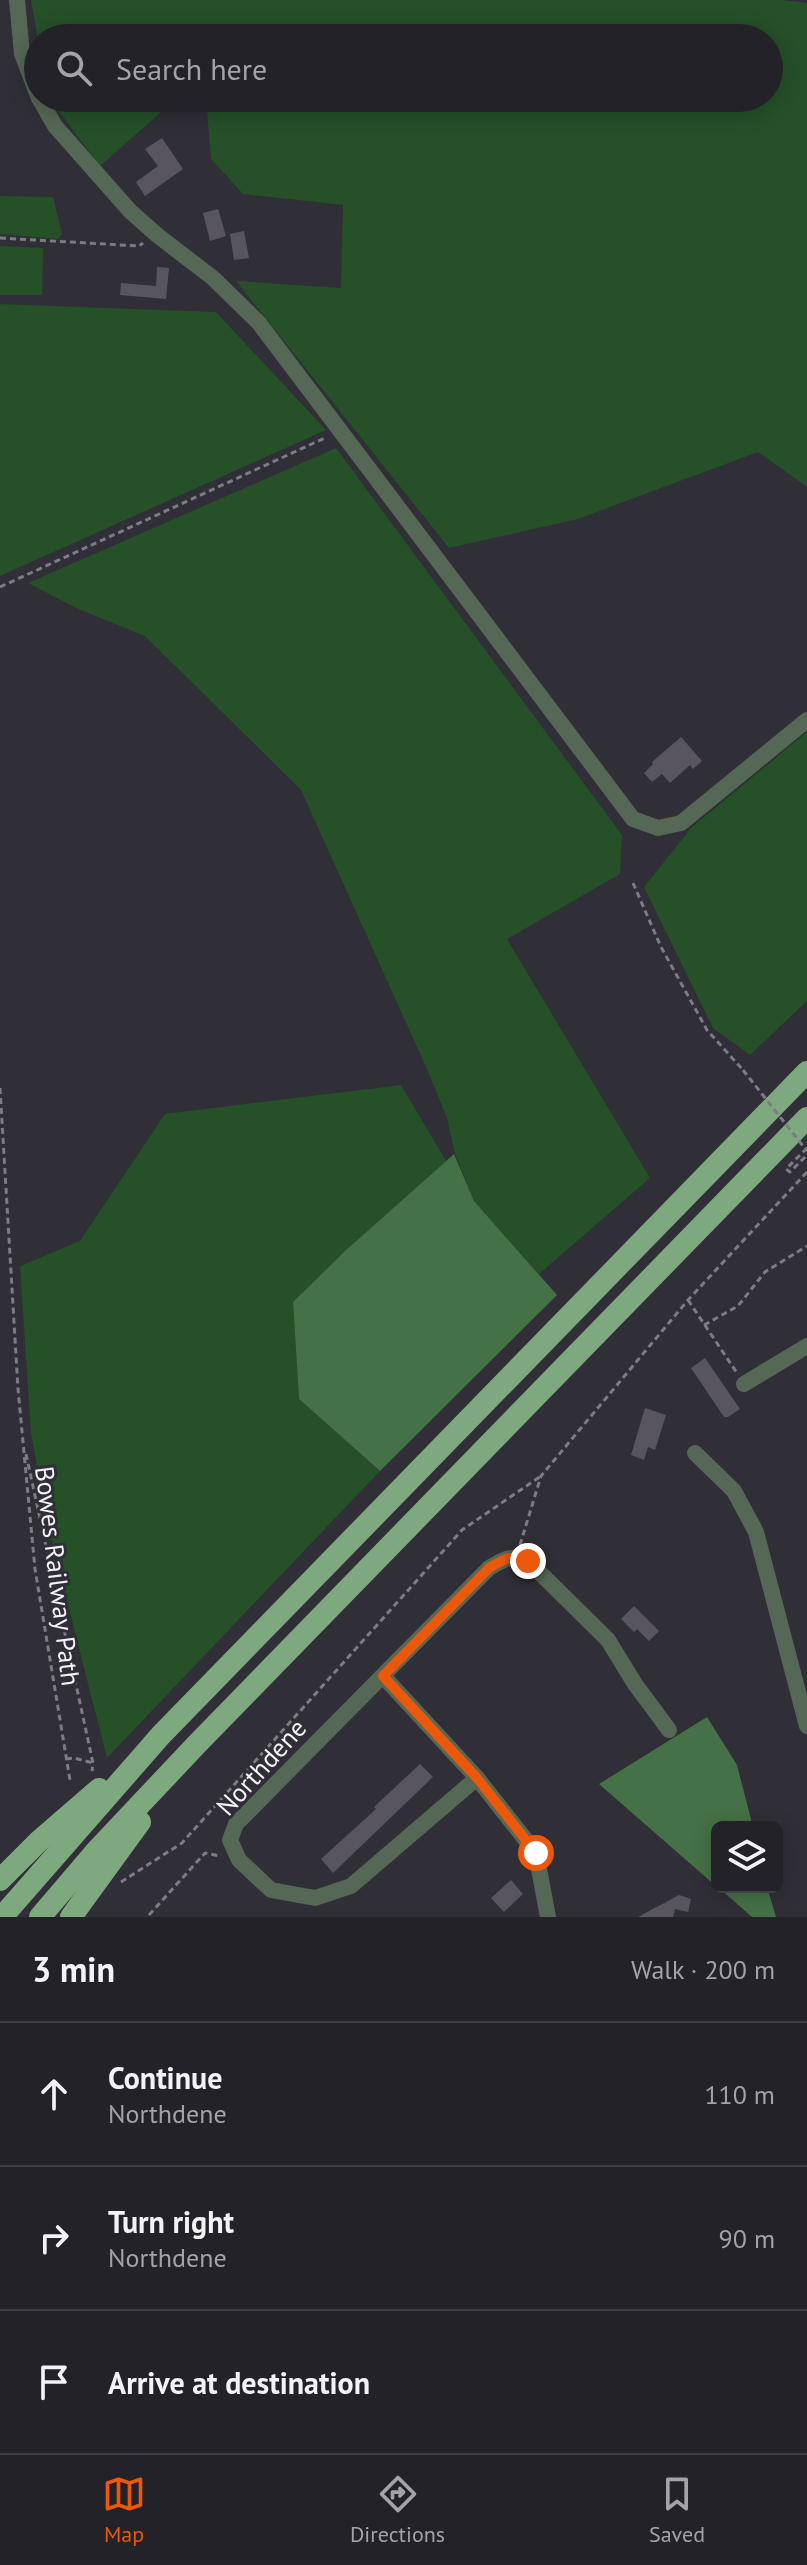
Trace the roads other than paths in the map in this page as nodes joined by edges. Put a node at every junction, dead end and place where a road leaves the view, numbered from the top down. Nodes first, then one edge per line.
1 (17, 0) edge
2 (24, 59) edge
3 (47, 112) edge
4 (807, 720) edge
5 (807, 1072) edge
6 (807, 1118) edge
7 (807, 1346) edge
8 (744, 1384) road end
9 (695, 1453) dead end
10 (383, 1676) junction
11 (807, 1726) edge
12 (669, 1730) dead end
13 (161, 1735) junction
14 (197, 1744) junction
15 (477, 1778) junction
16 (0, 1880) edge
17 (2, 1917) edge
18 (40, 1917) edge
19 (71, 1917) edge
20 (548, 1917) edge

1 - 2 street
3 - 4 street
5 - 13 highway
6 - 14 highway
7 - 8 street
9 - 11 street
10 - 12 street, Northdene
10 - 15 street
10 - 15 street, Northdene
13 - 16 highway
13 - 17 highway
14 - 18 highway
14 - 19 highway
15 - 20 street

